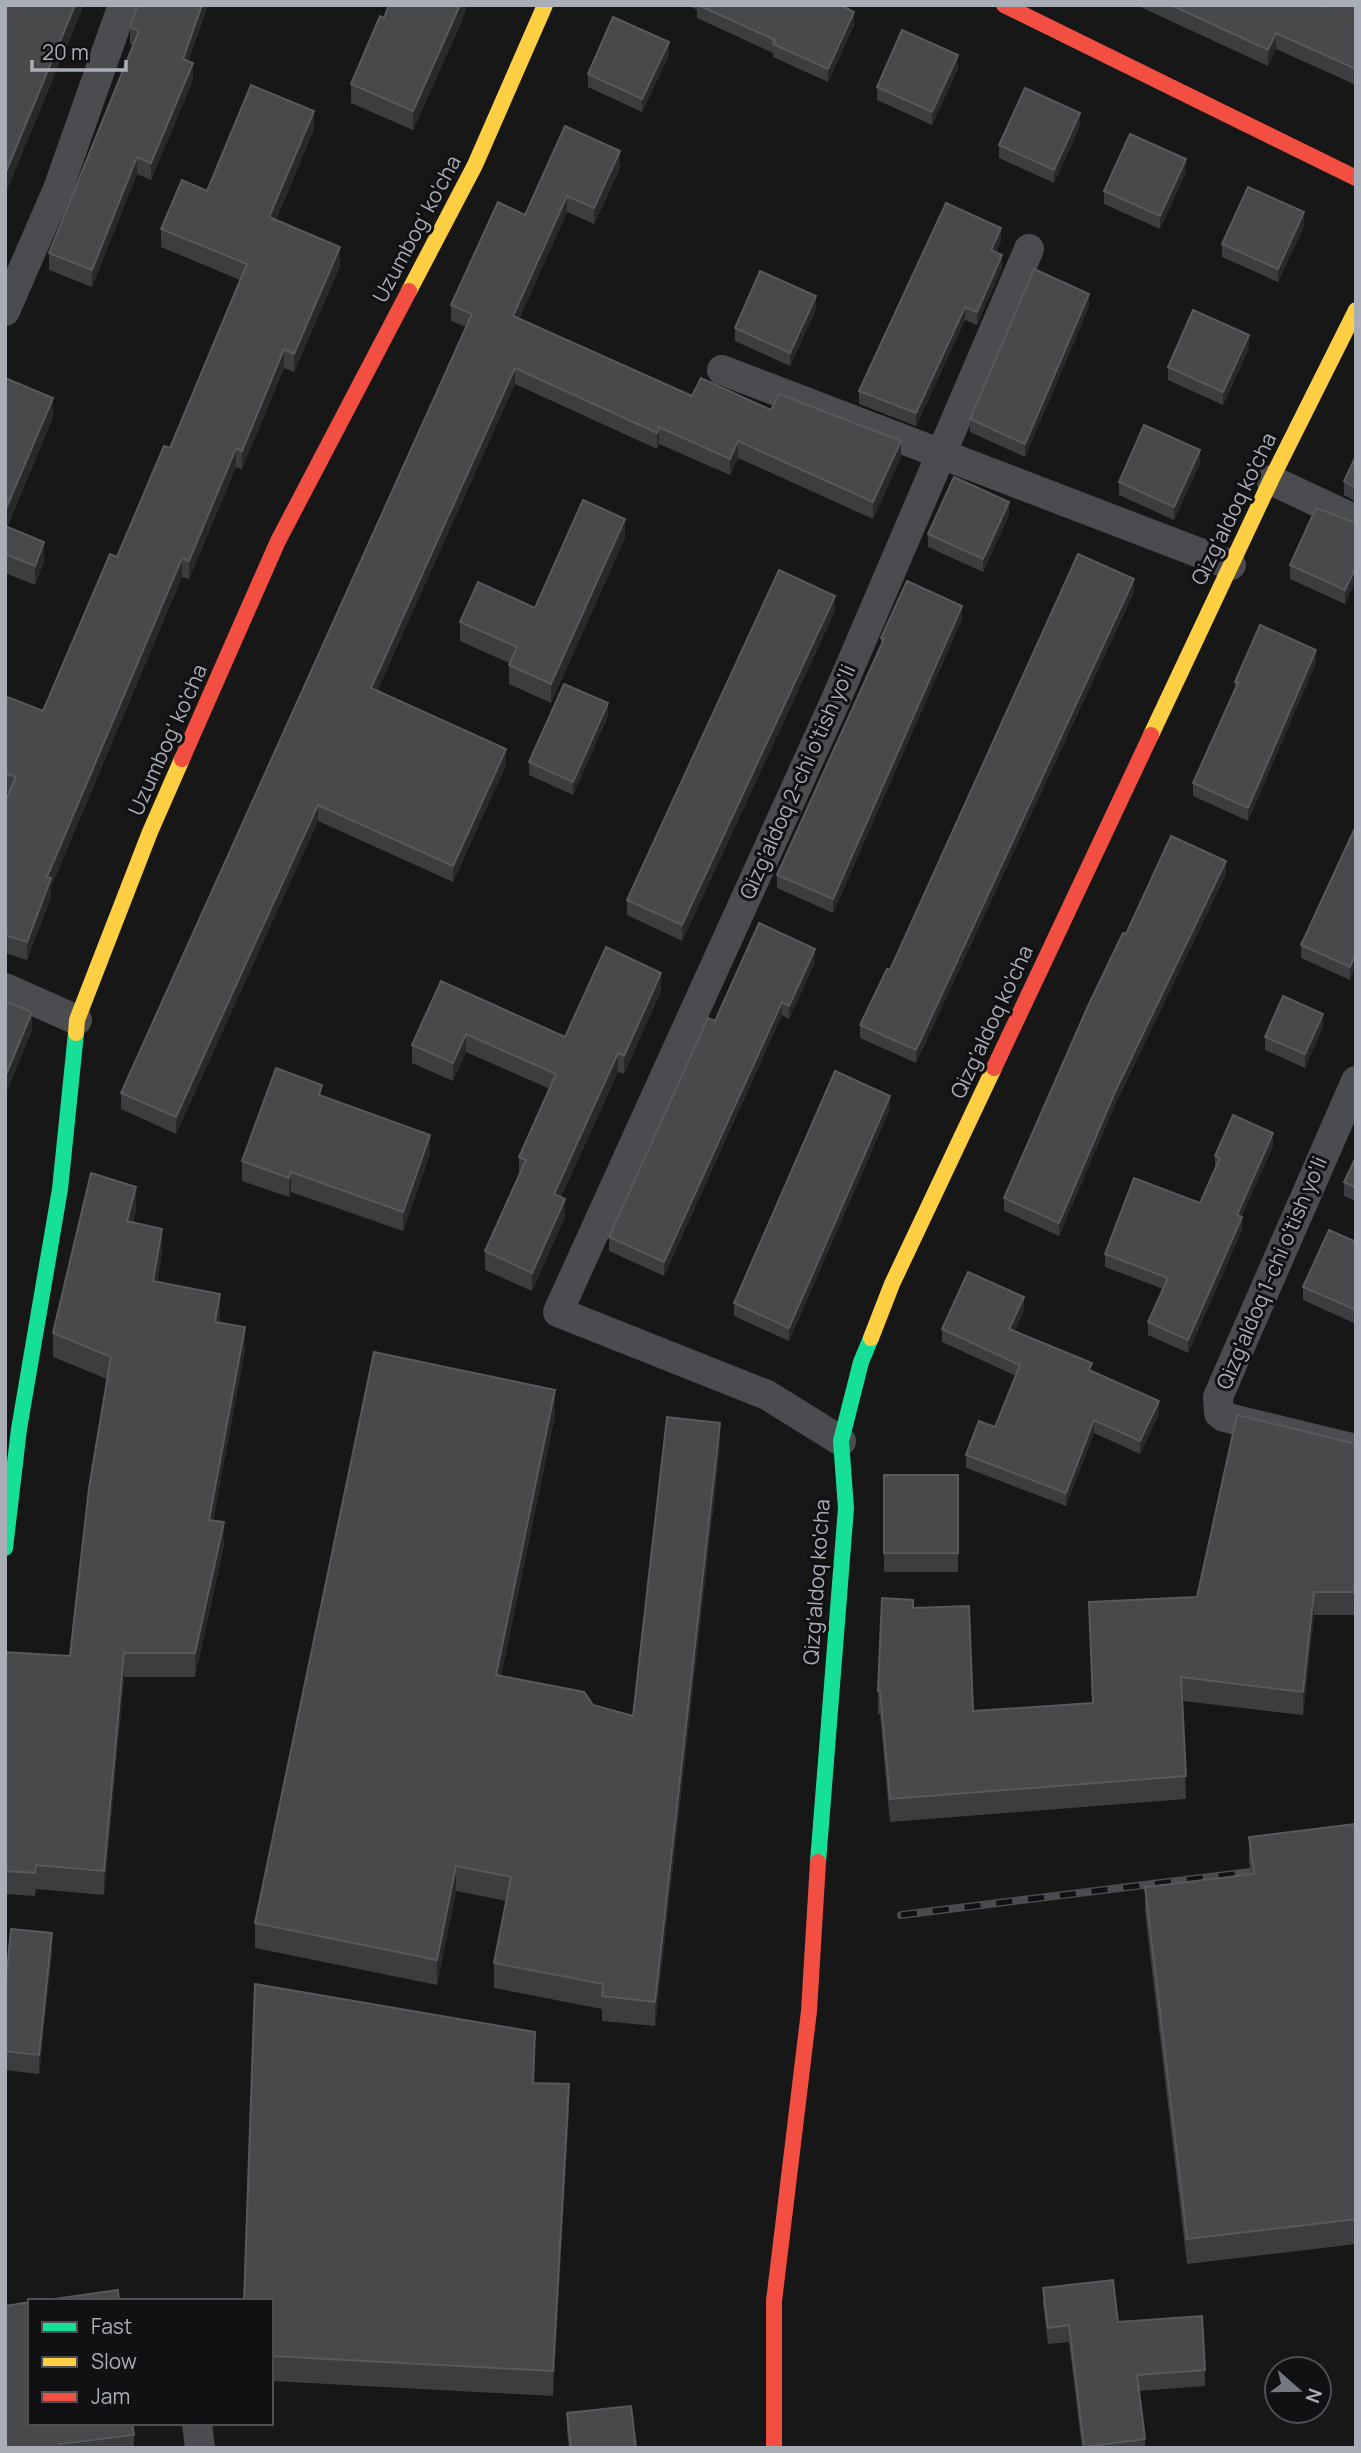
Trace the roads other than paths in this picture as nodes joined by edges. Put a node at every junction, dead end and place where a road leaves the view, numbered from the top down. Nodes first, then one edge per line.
1 (123, 5) edge
2 (545, 5) edge
3 (1004, 5) edge
4 (1356, 178) edge
5 (1029, 249) dead end
6 (1356, 310) edge
7 (5, 311) edge
8 (722, 370) dead end
9 (942, 456) junction
10 (1271, 480) junction
11 (1356, 520) edge
12 (1231, 565) junction
13 (5, 988) edge
14 (77, 1020) junction
15 (1356, 1081) edge
16 (841, 1441) junction
17 (1356, 1449) edge
18 (5, 1548) edge
19 (197, 2425) edge
20 (200, 2448) edge
21 (774, 2448) edge

1 - 7 street
2 - 14 street, Uzumbog' ko'cha
3 - 4 street
5 - 9 street, Qizg'aldoq 2-chi o'tish yo'li
6 - 10 street, Qizg'aldoq ko'cha
8 - 9 street
9 - 12 street
9 - 16 street, Qizg'aldoq 2-chi o'tish yo'li
10 - 11 street
10 - 12 street, Qizg'aldoq ko'cha
12 - 16 street, Qizg'aldoq ko'cha
13 - 14 street
14 - 18 street, Uzumbog' ko'cha
15 - 17 street, Qizg'aldoq 1-chi o'tish yo'li
16 - 21 street, Qizg'aldoq ko'cha
19 - 20 street

